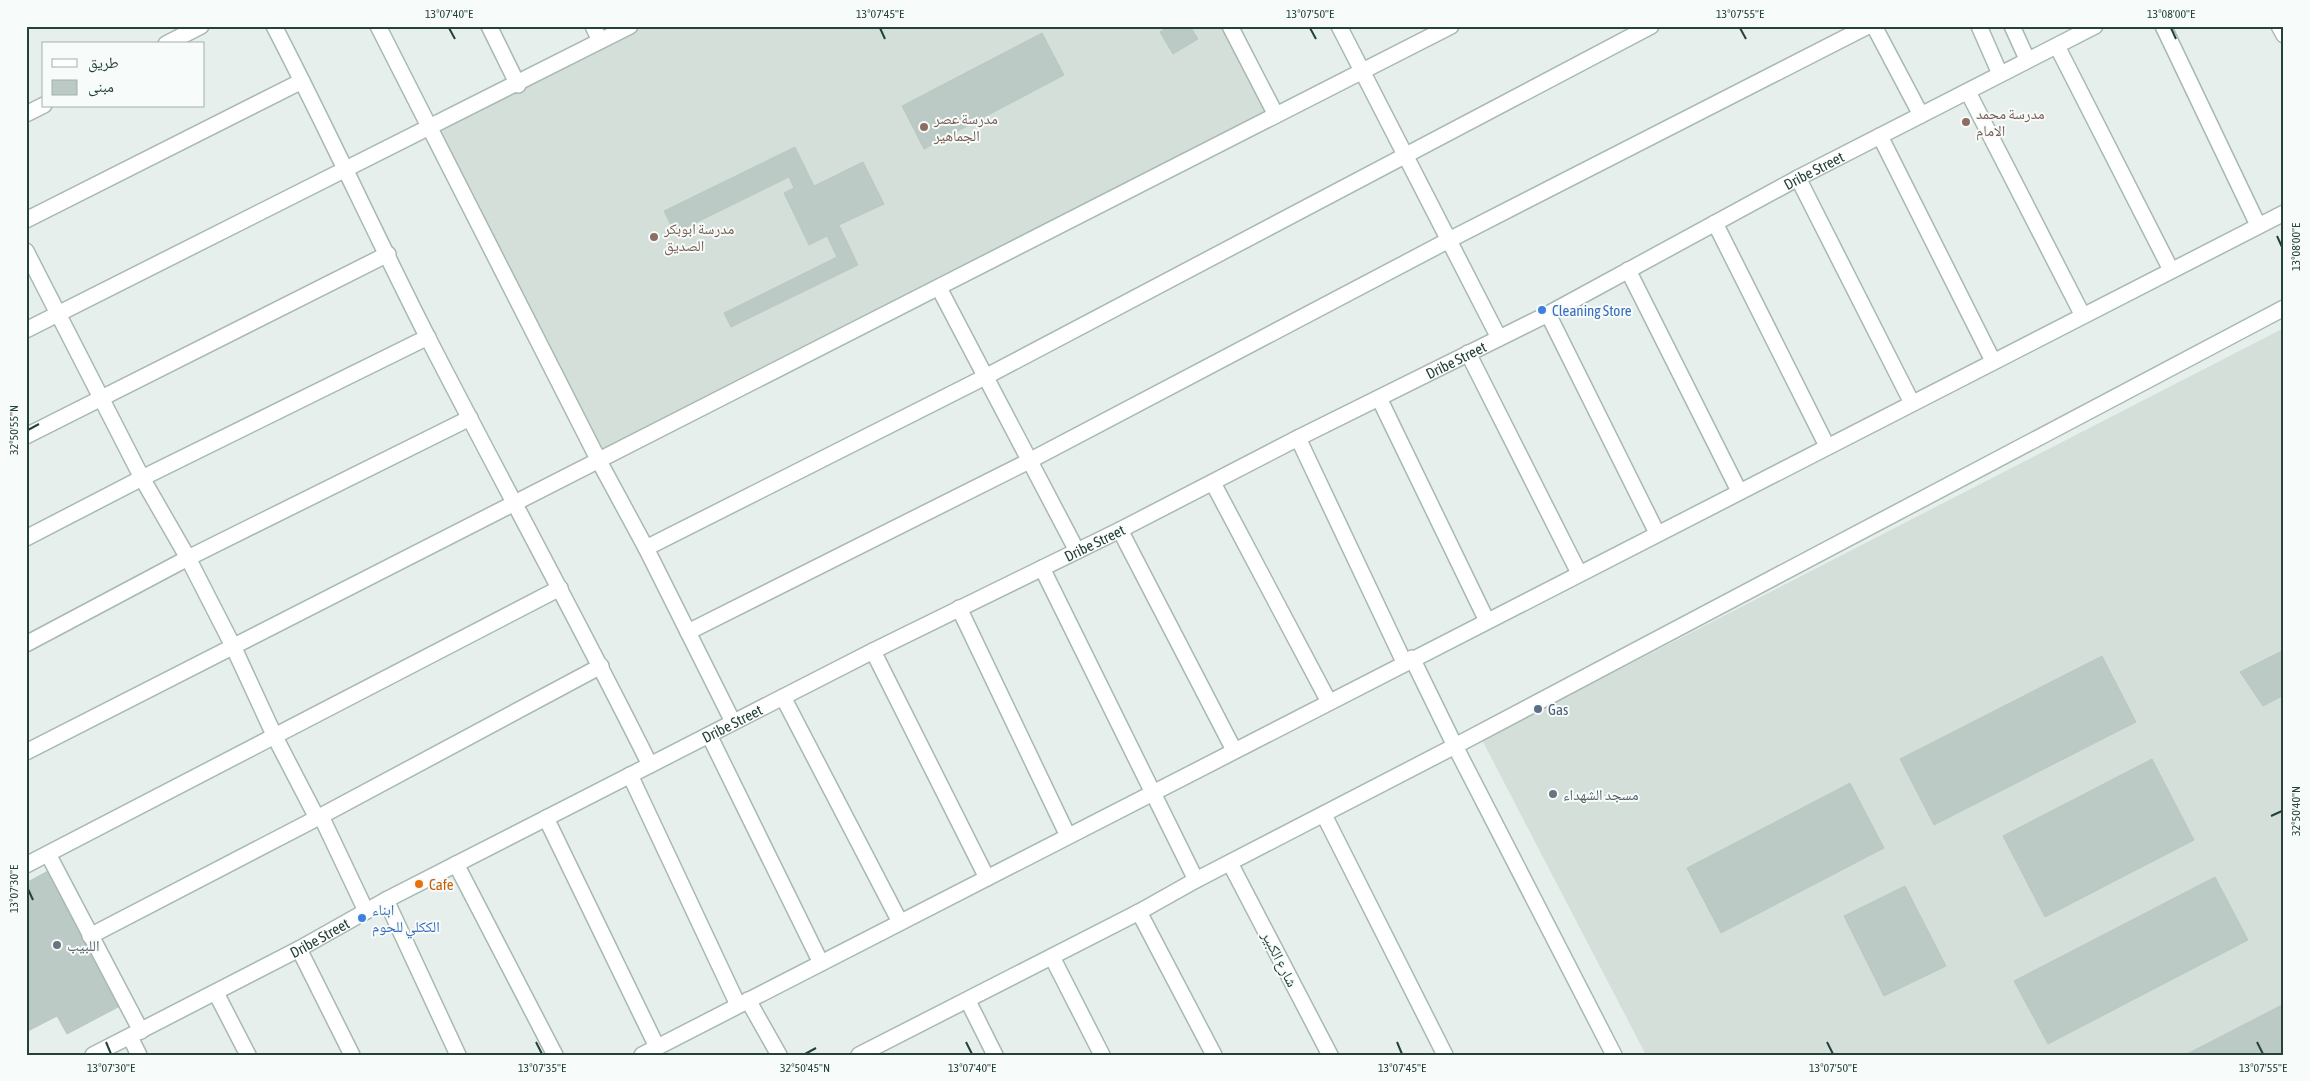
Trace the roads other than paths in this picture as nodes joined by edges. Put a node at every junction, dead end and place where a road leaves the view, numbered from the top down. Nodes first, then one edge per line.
1 (201, 26) edge
2 (274, 26) edge
3 (378, 26) edge
4 (489, 26) edge
5 (593, 26) edge
6 (630, 26) edge
7 (1230, 26) edge
8 (1338, 26) edge
9 (1451, 26) edge
10 (1651, 26) edge
11 (1868, 26) edge
12 (1874, 26) edge
13 (1979, 26) edge
14 (2012, 26) edge
15 (2094, 26) edge
16 (2163, 26) edge
17 (2279, 26) edge
18 (2284, 36) edge
19 (600, 41) junction
20 (170, 42) edge
21 (2057, 46) junction
22 (2028, 59) junction
23 (1362, 72) junction
24 (2000, 74) junction
25 (302, 81) junction
26 (518, 84) junction
27 (1968, 92) junction
28 (42, 106) edge
29 (26, 114) edge
30 (1276, 115) junction
31 (1921, 115) junction
32 (430, 129) junction
33 (1880, 136) junction
34 (1407, 156) junction
35 (345, 168) junction
36 (1798, 178) junction
37 (2284, 213) edge
38 (26, 220) edge
39 (1715, 223) junction
40 (2258, 225) junction
41 (1449, 240) junction
42 (26, 251) edge
43 (388, 254) junction
44 (1628, 270) junction
45 (2171, 270) junction
46 (939, 288) junction
47 (2284, 308) edge
48 (57, 314) junction
49 (1548, 314) junction
50 (2082, 314) junction
51 (26, 330) edge
52 (428, 337) junction
53 (1499, 338) junction
54 (1468, 353) junction
55 (1993, 361) junction
56 (985, 377) junction
57 (102, 398) junction
58 (1379, 398) junction
59 (1912, 403) junction
60 (470, 418) junction
61 (26, 436) edge
62 (1298, 438) junction
63 (1827, 446) junction
64 (599, 461) junction
65 (1029, 461) junction
66 (142, 478) junction
67 (1213, 483) junction
68 (1739, 492) junction
69 (514, 505) junction
70 (1120, 530) junction
71 (1657, 533) junction
72 (26, 538) edge
73 (646, 548) junction
74 (1077, 551) junction
75 (188, 558) junction
76 (1042, 568) junction
77 (1579, 573) junction
78 (560, 588) junction
79 (959, 608) junction
80 (1487, 620) junction
81 (688, 632) junction
82 (26, 644) edge
83 (234, 646) junction
84 (873, 651) junction
85 (1408, 660) junction
86 (600, 666) junction
87 (783, 697) junction
88 (1329, 702) junction
89 (733, 722) junction
90 (709, 735) junction
91 (275, 737) junction
92 (1455, 746) junction
93 (1234, 750) junction
94 (26, 752) edge
95 (650, 765) junction
96 (630, 775) junction
97 (1153, 792) junction
98 (1324, 815) junction
99 (319, 817) junction
100 (546, 818) junction
101 (1068, 836) junction
102 (48, 854) junction
103 (1230, 863) junction
104 (456, 864) junction
105 (26, 865) edge
106 (987, 878) junction
107 (1196, 880) junction
108 (386, 900) junction
109 (366, 911) junction
110 (1139, 912) junction
111 (900, 922) junction
112 (90, 936) junction
113 (299, 949) junction
114 (1052, 957) junction
115 (821, 963) junction
116 (216, 992) junction
117 (968, 1001) junction
118 (743, 1003) junction
119 (135, 1034) junction
120 (657, 1047) junction
121 (881, 1050) edge
122 (93, 1055) edge
123 (139, 1055) edge
124 (248, 1055) edge
125 (352, 1055) edge
126 (458, 1055) edge
127 (555, 1055) edge
128 (642, 1055) edge
129 (779, 1055) edge
130 (859, 1055) edge
131 (995, 1055) edge
132 (1102, 1055) edge
133 (1214, 1055) edge
134 (1330, 1055) edge
135 (1445, 1055) edge
136 (1614, 1055) edge

1 - 20 street
2 - 25 street
3 - 32 street
4 - 26 street
5 - 19 street
6 - 19 street
7 - 30 street
8 - 23 street
9 - 23 street
10 - 34 street
11 - 41 street
12 - 31 street
13 - 24 street
14 - 22 street
15 - 21 street, Dribe Street
16 - 40 street
17 - 18 street
19 - 26 street
21 - 22 street, Dribe Street
21 - 45 street
22 - 24 street, Dribe Street
23 - 30 street
23 - 34 street
24 - 27 street, Dribe Street
25 - 35 street
25 - 38 street
26 - 32 street
27 - 31 street, Dribe Street
27 - 50 street
28 - 29 street
30 - 46 street
31 - 33 street, Dribe Street
32 - 35 street
32 - 64 street
33 - 36 street, Dribe Street
33 - 55 street
34 - 41 street
34 - 56 street
35 - 43 street
35 - 48 street
36 - 39 street, Dribe Street
36 - 59 street
37 - 40 street
39 - 44 street, Dribe Street
39 - 63 street
40 - 45 street
41 - 53 street
41 - 65 street
42 - 48 street
43 - 52 street
43 - 57 street
44 - 49 street, Dribe Street
44 - 68 street
45 - 50 street
46 - 56 street
46 - 64 street
47 - 92 street
48 - 51 street
48 - 57 street
49 - 53 street, Dribe Street
49 - 71 street
50 - 55 street
52 - 60 street
52 - 66 street
53 - 54 street, Dribe Street
54 - 58 street, Dribe Street
54 - 77 street
55 - 59 street
56 - 65 street
56 - 73 street
57 - 61 street
57 - 66 street
58 - 62 street, Dribe Street
58 - 80 street
59 - 63 street
60 - 69 street
60 - 75 street
62 - 67 street, Dribe Street
62 - 85 street
63 - 68 street
64 - 69 street
64 - 73 street
65 - 74 street
65 - 81 street
66 - 72 street
66 - 75 street
67 - 70 street, Dribe Street
67 - 88 street
68 - 71 street
69 - 78 street
69 - 83 street
70 - 74 street, Dribe Street
70 - 93 street
71 - 77 street
73 - 81 street
74 - 76 street, Dribe Street
75 - 82 street
75 - 83 street
76 - 79 street, Dribe Street
76 - 97 street
77 - 80 street
78 - 86 street
78 - 91 street
79 - 84 street, Dribe Street
79 - 101 street
80 - 85 street
81 - 89 street
83 - 91 street
83 - 94 street
84 - 87 street, Dribe Street
84 - 106 street
85 - 88 street
85 - 92 street
86 - 95 street
86 - 99 street
87 - 89 street, Dribe Street
87 - 111 street
88 - 93 street
89 - 90 street, Dribe Street
90 - 95 street, Dribe Street
90 - 115 street
91 - 99 street
91 - 102 street
92 - 98 street
92 - 136 street
93 - 97 street
95 - 96 street, Dribe Street
96 - 100 street, Dribe Street
96 - 118 street
97 - 101 street
97 - 107 street
98 - 103 street
98 - 135 street
99 - 109 street
99 - 112 street
100 - 104 street, Dribe Street
100 - 120 street
101 - 106 street
102 - 105 street
102 - 112 street
103 - 107 street
103 - 134 street, شارع الكبير
104 - 108 street, Dribe Street
104 - 127 street
106 - 111 street
107 - 110 street
108 - 109 street, Dribe Street
108 - 126 street
109 - 113 street, Dribe Street
110 - 114 street
110 - 133 street
111 - 115 street
112 - 119 street
113 - 116 street, Dribe Street
113 - 125 street
114 - 117 street
114 - 132 street
115 - 118 street
116 - 119 street, Dribe Street
116 - 124 street
117 - 121 street
117 - 131 street
118 - 120 street
118 - 129 street
119 - 122 street, Dribe Street
119 - 123 street
120 - 128 street
121 - 130 street

